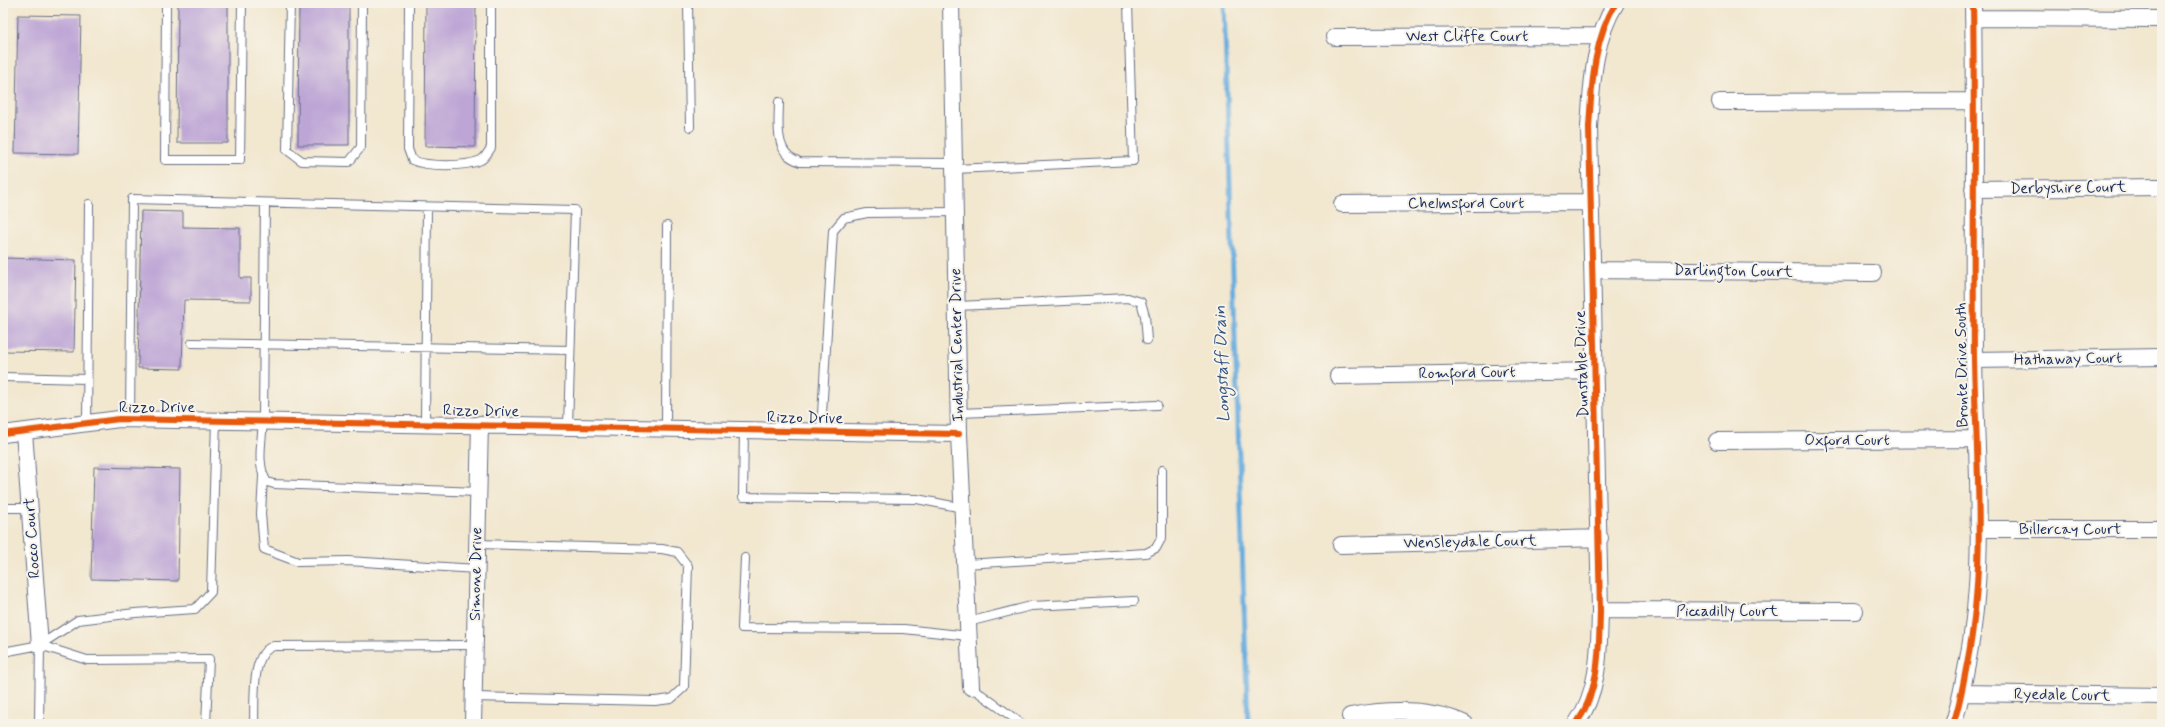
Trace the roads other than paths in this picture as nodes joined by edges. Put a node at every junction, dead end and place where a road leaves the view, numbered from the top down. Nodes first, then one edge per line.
1 (166, 3) edge
2 (242, 3) edge
3 (290, 3) edge
4 (362, 3) edge
5 (409, 3) edge
6 (491, 3) edge
7 (688, 3) edge
8 (950, 3) edge
9 (1128, 3) edge
10 (1616, 3) edge
11 (1973, 11) edge
12 (2162, 19) edge
13 (1600, 36) junction
14 (1335, 37) dead end
15 (1973, 101) junction
16 (778, 102) dead end
17 (1720, 102) dead end
18 (690, 126) dead end
19 (954, 166) junction
20 (2162, 187) edge
21 (1974, 189) junction
22 (265, 202) junction
23 (1589, 202) junction
24 (89, 204) dead end
25 (1342, 204) dead end
26 (427, 207) junction
27 (955, 212) junction
28 (667, 226) dead end
29 (1593, 270) junction
30 (1873, 273) dead end
31 (957, 306) junction
32 (1147, 340) dead end
33 (192, 343) dead end
34 (264, 346) junction
35 (426, 348) junction
36 (570, 350) junction
37 (2162, 357) edge
38 (1974, 360) junction
39 (1596, 370) junction
40 (1338, 376) dead end
41 (3, 377) edge
42 (87, 379) junction
43 (1157, 405) dead end
44 (959, 413) junction
45 (130, 419) junction
46 (216, 420) junction
47 (264, 421) junction
48 (87, 423) junction
49 (425, 423) junction
50 (480, 424) junction
51 (568, 426) junction
52 (666, 428) junction
53 (744, 430) junction
54 (821, 431) junction
55 (24, 432) junction
56 (3, 434) edge
57 (959, 434) junction
58 (1976, 439) junction
59 (1717, 441) dead end
60 (1162, 470) dead end
61 (263, 476) junction
62 (478, 492) junction
63 (3, 508) edge
64 (30, 508) junction
65 (963, 508) junction
66 (1978, 529) junction
67 (2162, 529) edge
68 (1600, 538) junction
69 (477, 544) junction
70 (1341, 545) dead end
71 (744, 558) dead end
72 (965, 564) junction
73 (477, 569) junction
74 (1134, 601) dead end
75 (1600, 610) junction
76 (1855, 611) dead end
77 (968, 629) junction
78 (40, 645) junction
79 (475, 645) junction
80 (3, 652) edge
81 (971, 687) joint
82 (1962, 693) junction
83 (2162, 696) edge
84 (474, 698) junction
85 (1350, 716) dead end
86 (39, 724) edge
87 (206, 724) edge
88 (254, 724) edge
89 (473, 724) edge
90 (1022, 724) edge
91 (1465, 724) edge
92 (1576, 724) edge
93 (1953, 724) edge

1 - 2 lane
3 - 4 lane
5 - 6 lane
7 - 18 lane
8 - 19 street, Industrial Center Drive
9 - 19 lane
10 - 13 street, Dunstable Drive
11 - 12 street
11 - 15 street, Bronte Drive South
13 - 14 street, West Cliffe Court
13 - 23 street, Dunstable Drive
15 - 17 street
15 - 21 street, Bronte Drive South
16 - 19 lane
19 - 27 street, Industrial Center Drive
20 - 21 street, Derbyshire Court
21 - 38 street, Bronte Drive South
22 - 26 lane
22 - 34 lane
22 - 45 lane
23 - 25 street, Chelmsford Court
23 - 29 street, Dunstable Drive
24 - 42 lane
26 - 35 lane
26 - 36 lane
27 - 31 street, Industrial Center Drive
27 - 54 lane
28 - 52 lane
29 - 30 street, Darlington Court
29 - 39 street, Dunstable Drive
31 - 32 lane
31 - 44 street, Industrial Center Drive
33 - 34 lane
34 - 35 lane
34 - 47 lane
35 - 36 lane
35 - 49 lane
36 - 51 lane
37 - 38 street, Hathaway Court
38 - 58 street, Bronte Drive South
39 - 40 street, Romford Court
39 - 68 street, Dunstable Drive
41 - 42 lane
42 - 48 lane
43 - 44 lane
44 - 57 street, Industrial Center Drive
45 - 46 street, Rizzo Drive
45 - 48 street, Rizzo Drive
46 - 47 street, Rizzo Drive
46 - 78 lane
47 - 49 street, Rizzo Drive
47 - 61 lane
48 - 55 street, Rizzo Drive
49 - 50 street, Rizzo Drive
50 - 51 street, Rizzo Drive
50 - 62 street, Simone Drive
51 - 52 street, Rizzo Drive
52 - 53 street, Rizzo Drive
53 - 54 street, Rizzo Drive
53 - 65 lane
54 - 57 street, Rizzo Drive
55 - 56 street, Rizzo Drive
55 - 64 street, Rocco Court
57 - 65 street, Industrial Center Drive
58 - 59 street, Oxford Court
58 - 66 street, Bronte Drive South
60 - 72 lane
61 - 62 lane
61 - 73 lane
62 - 69 street, Simone Drive
63 - 64 lane
64 - 78 street, Rocco Court
65 - 72 street, Industrial Center Drive
66 - 67 street, Billercay Court
66 - 82 street, Bronte Drive South
68 - 70 street, Wensleydale Court
68 - 75 street, Dunstable Drive
69 - 73 street, Simone Drive
69 - 84 lane
71 - 77 lane
72 - 77 street, Industrial Center Drive
73 - 79 street, Simone Drive
74 - 77 lane
75 - 76 street, Piccadilly Court
75 - 92 street, Dunstable Drive
77 - 81 street, Industrial Center Drive
78 - 80 lane
78 - 86 lane
78 - 87 lane
79 - 84 street, Simone Drive
79 - 88 lane
81 - 90 lane
82 - 83 street, Ryedale Court
82 - 93 street, Bronte Drive South
84 - 89 street, Simone Drive
85 - 91 street

